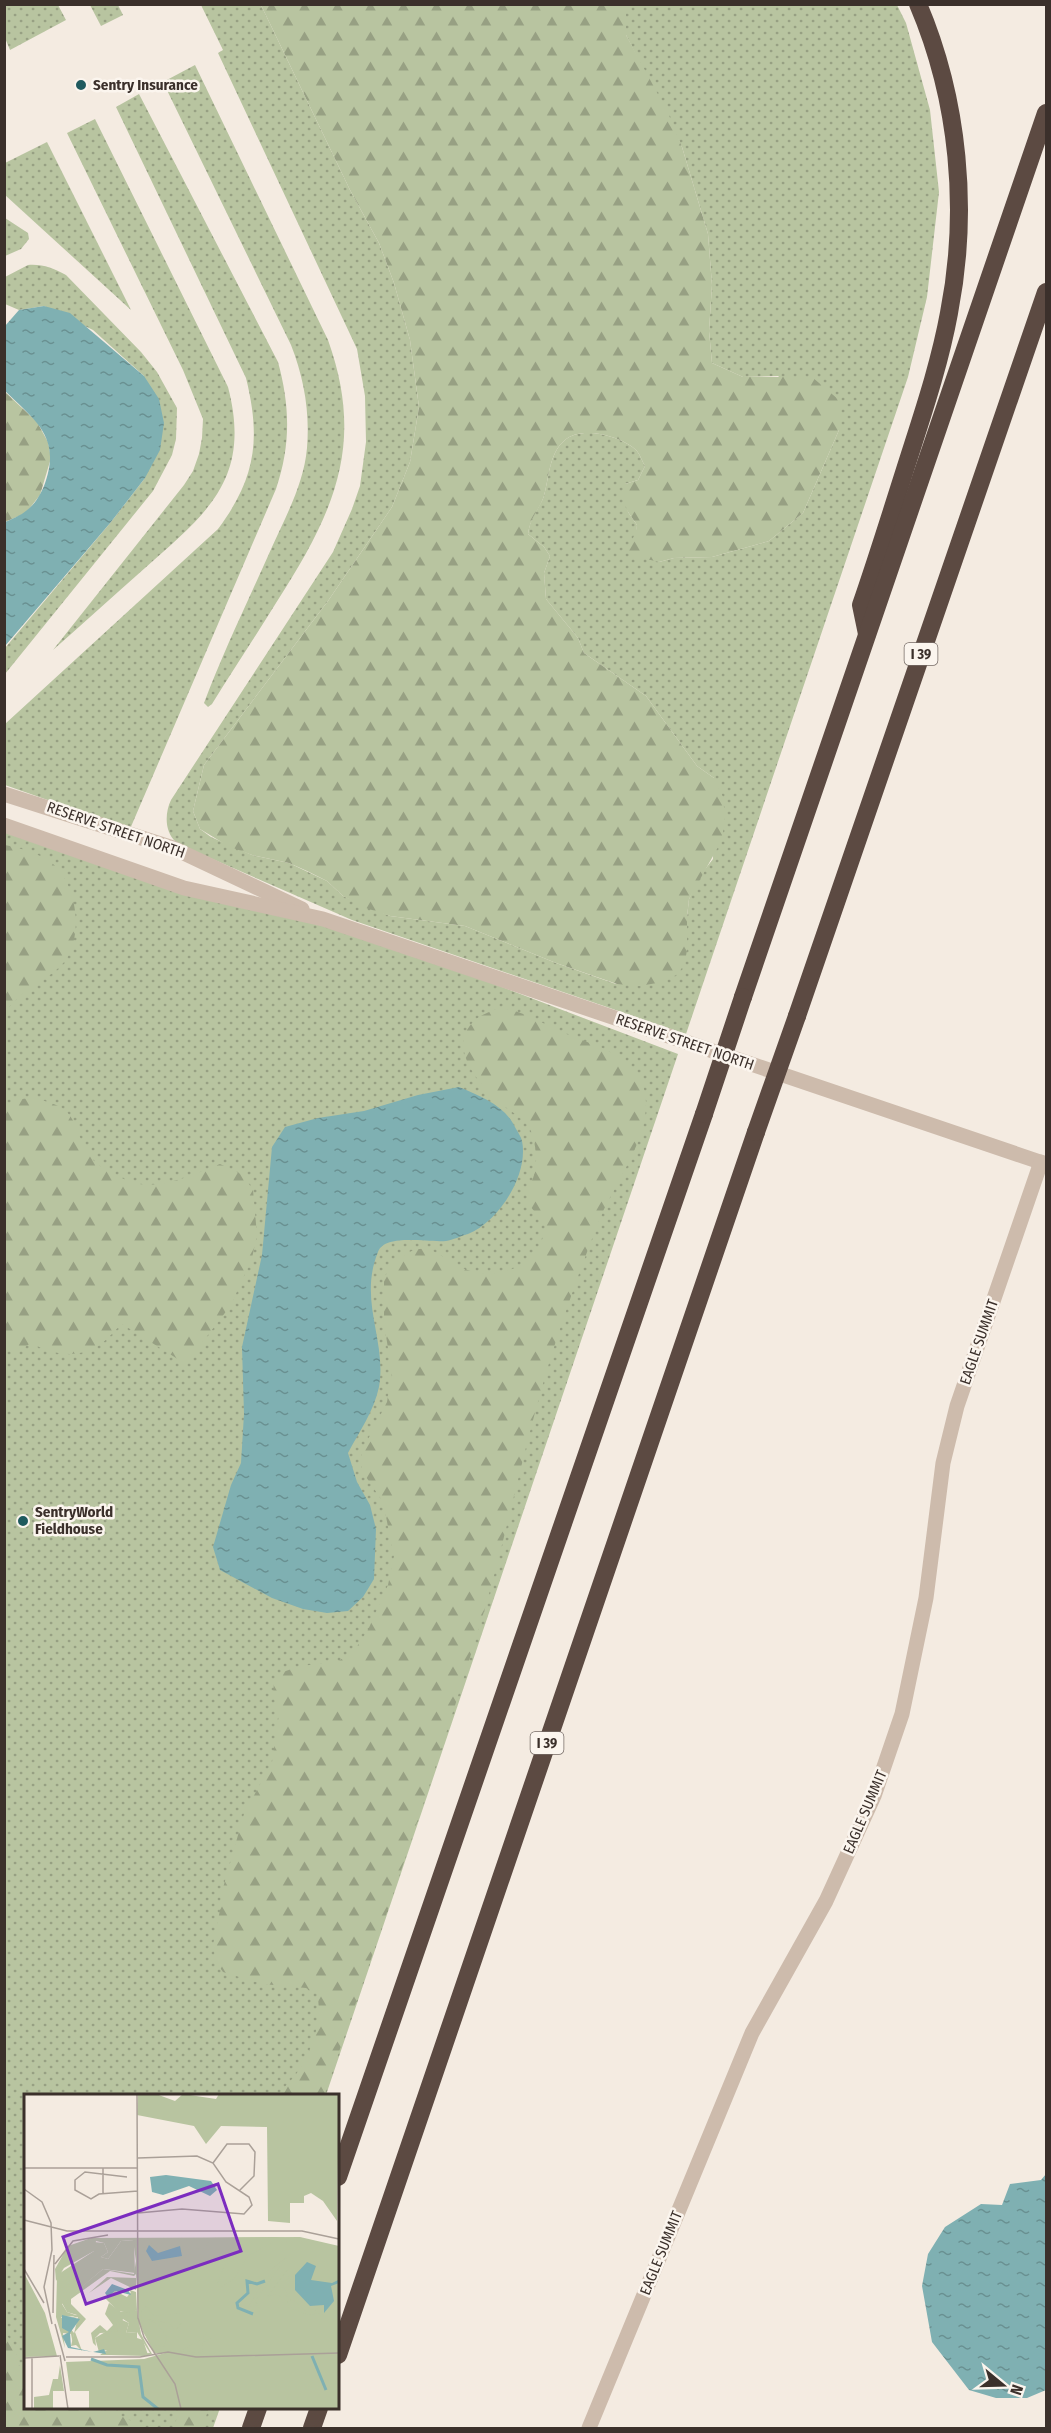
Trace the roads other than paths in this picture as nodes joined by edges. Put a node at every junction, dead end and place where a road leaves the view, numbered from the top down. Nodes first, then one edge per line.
1 (918, 4) edge
2 (1047, 113) edge
3 (1047, 292) edge
4 (867, 635) junction
5 (4, 794) edge
6 (4, 825) edge
7 (323, 919) junction
8 (1044, 1163) edge
9 (339, 2174) edge
10 (339, 2352) edge
11 (258, 2409) edge
12 (319, 2409) edge
13 (251, 2428) edge
14 (312, 2428) edge
15 (589, 2428) edge

1 - 4 highway
2 - 4 highway
3 - 10 highway, I 39, bridge
4 - 9 highway, bridge
5 - 7 street, RESERVE STREET NORTH
6 - 7 street, RESERVE STREET NORTH
7 - 8 street, RESERVE STREET NORTH
8 - 15 street, EAGLE SUMMIT
11 - 13 highway
12 - 14 highway

